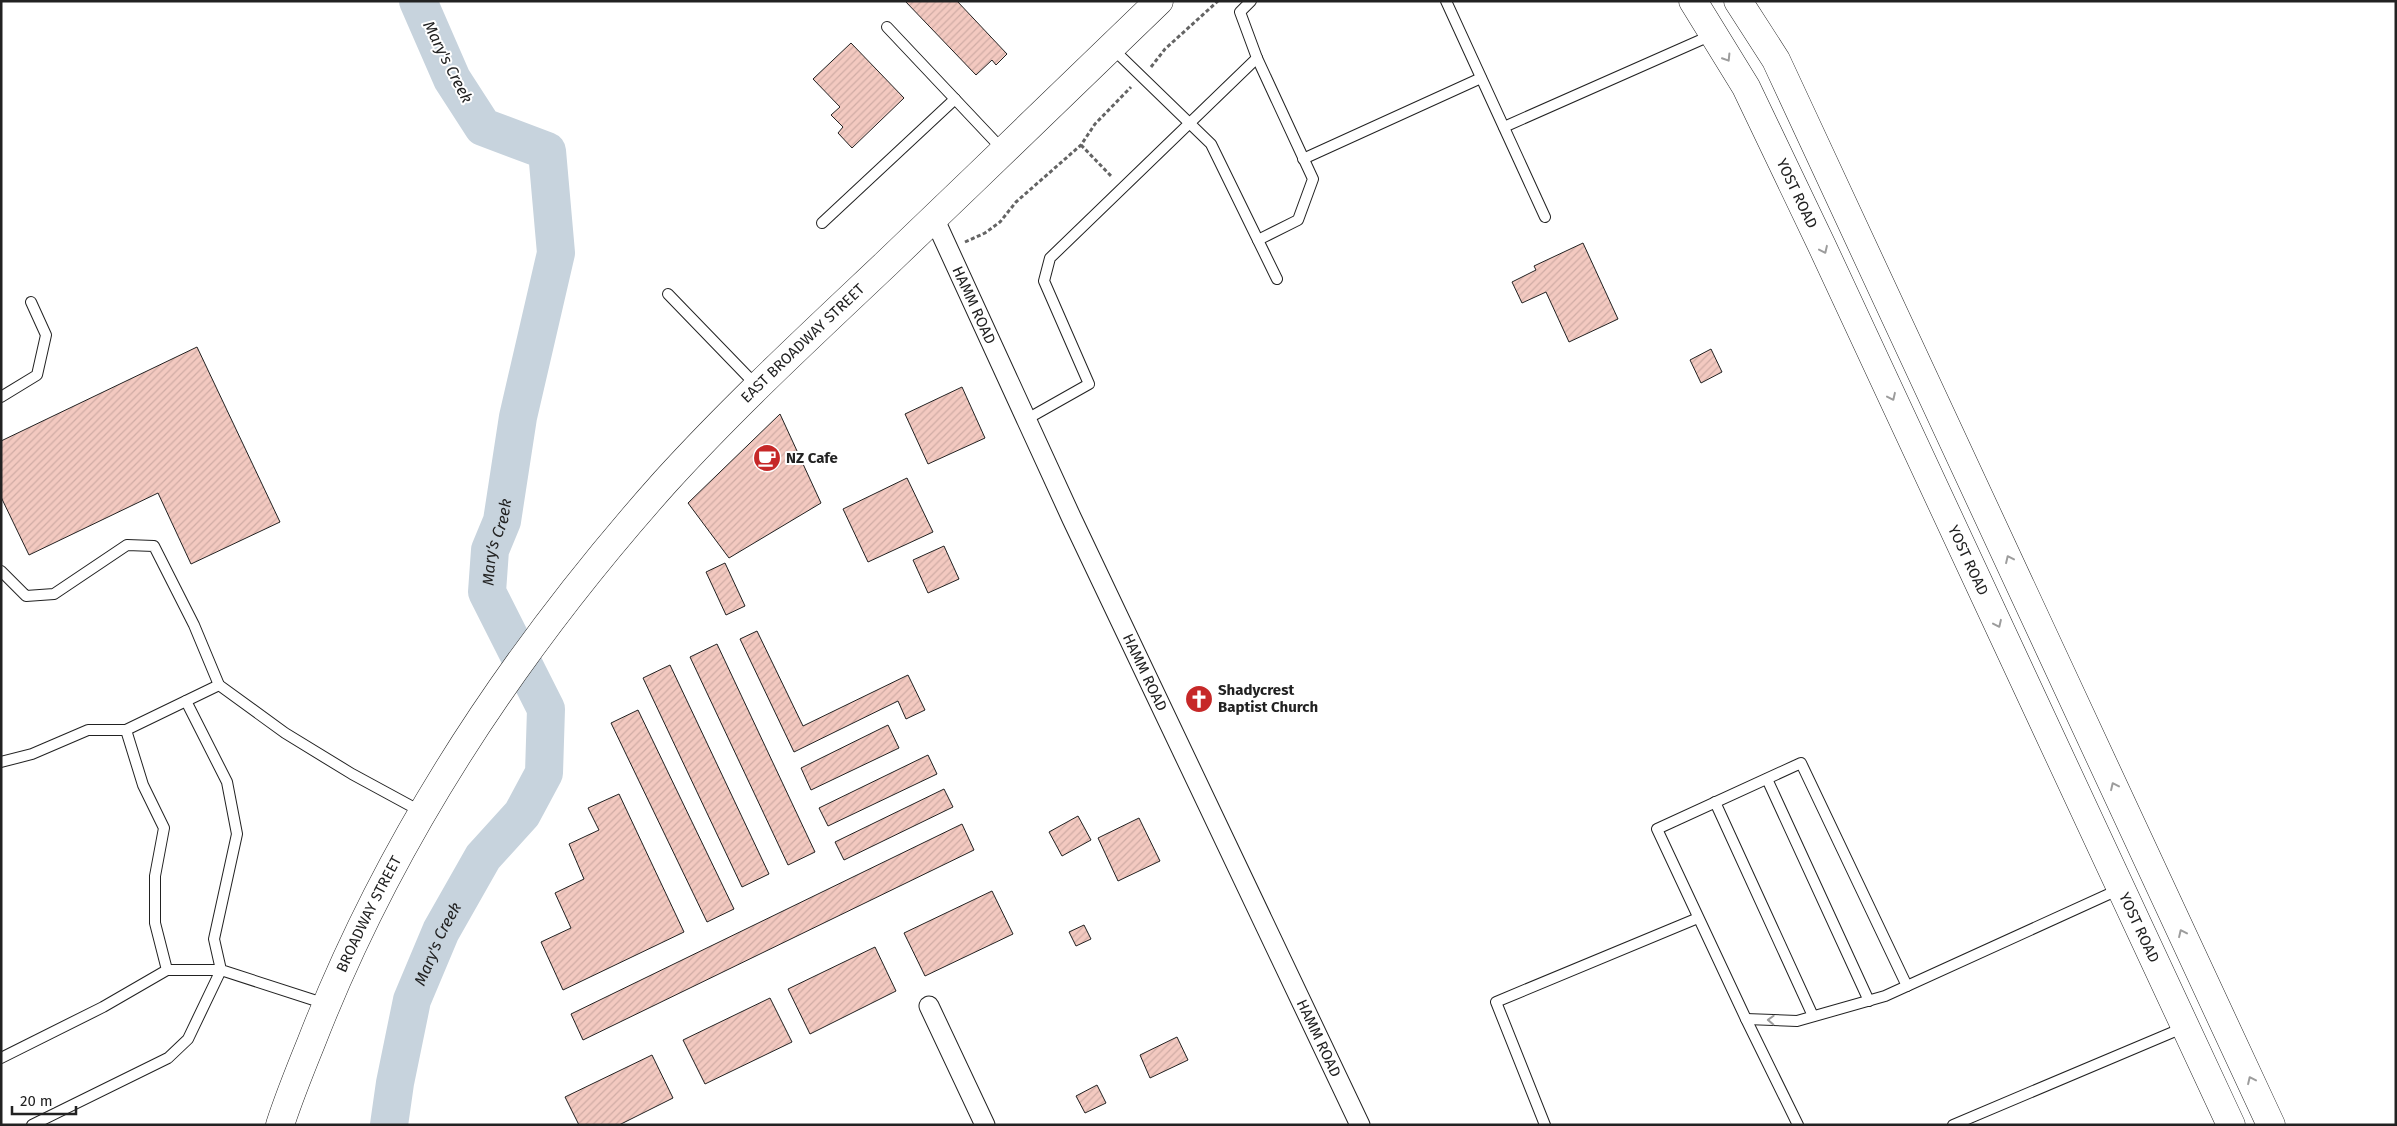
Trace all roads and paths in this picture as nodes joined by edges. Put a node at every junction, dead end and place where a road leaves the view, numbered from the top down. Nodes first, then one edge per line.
1 (1160, 1) edge
2 (1218, 1) edge
3 (1251, 1) edge
4 (1446, 1) edge
5 (1692, 1) edge
6 (1743, 9) edge
7 (887, 27) dead end
8 (1713, 34) junction
9 (1112, 47) junction
10 (1256, 58) junction
11 (1142, 77) junction
12 (1481, 78) junction
13 (955, 99) junction
14 (1189, 122) junction
15 (1504, 127) junction
16 (1080, 145) junction
17 (1004, 151) junction
18 (1303, 159) junction
19 (1122, 187) junction
20 (1545, 217) dead end
21 (934, 218) junction
22 (822, 223) dead end
23 (1258, 240) junction
24 (950, 252) junction
25 (1277, 279) dead end
26 (668, 294) dead end
27 (31, 302) dead end
28 (1894, 313) junction
29 (1860, 328) junction
30 (757, 386) junction
31 (1, 397) edge
32 (1026, 419) junction
33 (1, 571) edge
34 (2064, 678) junction
35 (219, 685) junction
36 (2030, 692) junction
37 (186, 701) junction
38 (481, 716) joint
39 (126, 730) junction
40 (1, 762) edge
41 (1767, 779) junction
42 (1715, 802) junction
43 (422, 812) junction
44 (2120, 888) junction
45 (1698, 918) junction
46 (167, 970) junction
47 (221, 970) junction
48 (1907, 986) junction
49 (1869, 1001) junction
50 (326, 1004) junction
51 (929, 1006) dead end
52 (1813, 1016) junction
53 (1746, 1019) junction
54 (2185, 1026) junction
55 (1, 1058) edge
56 (984, 1124) edge
57 (32, 1125) edge
58 (280, 1125) edge
59 (1360, 1125) edge
60 (1545, 1125) edge
61 (1798, 1125) edge
62 (1953, 1125) edge
63 (2231, 1125) edge
64 (2271, 1125) edge

1 - 9 main road, EAST BROADWAY STREET
2 - 11 path
3 - 10 lane
4 - 12 lane
5 - 8 main road, YOST ROAD
6 - 8 main road
6 - 28 main road
7 - 13 lane
8 - 15 lane
8 -> 29 main road, YOST ROAD
9 - 11 lane
9 - 17 main road, EAST BROADWAY STREET
10 - 14 lane
10 - 18 lane
11 - 14 lane
11 - 16 path
12 - 15 lane
12 - 18 lane
13 - 17 lane
13 - 22 lane
14 - 19 lane
14 - 23 lane
15 - 20 lane
16 - 19 path
16 - 24 path
17 - 21 main road, EAST BROADWAY STREET
18 - 23 lane
19 - 32 lane
21 - 24 street, HAMM ROAD
21 - 30 main road, EAST BROADWAY STREET
23 - 25 lane
24 - 32 street, HAMM ROAD
26 - 30 lane
27 - 31 lane
28 - 29 main road
34 -> 28 main road
29 -> 36 main road, YOST ROAD
30 - 38 main road, EAST BROADWAY STREET
32 - 59 street, HAMM ROAD
33 - 35 lane
34 - 36 main road
64 -> 34 main road
35 - 37 lane
35 - 43 lane
36 - 44 main road, YOST ROAD
37 - 39 lane
37 - 47 lane
38 - 43 main road, BROADWAY STREET
39 - 40 lane
39 - 46 lane
41 - 42 lane
41 - 48 lane
41 - 49 lane
42 - 45 lane
42 - 52 lane
43 - 50 main road, BROADWAY STREET
44 - 48 lane
44 - 54 main road, YOST ROAD
45 - 53 lane
45 - 60 lane
46 - 47 lane
46 - 55 lane
47 - 50 lane
47 - 57 lane
48 - 49 lane
49 - 52 lane
50 - 58 main road, BROADWAY STREET
51 - 56 street
52 -> 53 lane
53 - 61 lane
54 - 62 lane
54 - 63 main road, YOST ROAD

